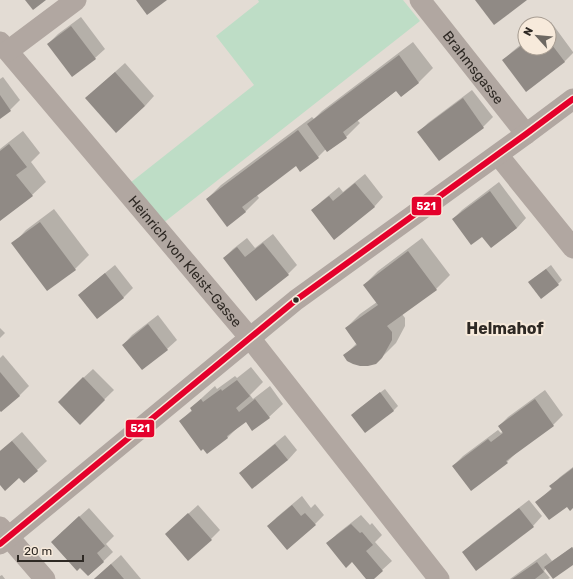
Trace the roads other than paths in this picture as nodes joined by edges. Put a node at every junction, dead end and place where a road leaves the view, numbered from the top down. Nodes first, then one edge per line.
1 (76, 0) edge
2 (420, 0) edge
3 (4, 46) edge
4 (573, 99) edge
5 (526, 134) junction
6 (498, 155) junction
7 (573, 248) edge
8 (250, 338) junction
9 (3, 536) edge
10 (45, 579) edge
11 (439, 579) edge

1 - 3 street
2 - 5 street, Brahmsgasse
3 - 8 street, Heinrich von Kleist-Gasse
4 - 5 street
5 - 6 street
6 - 7 street
6 - 8 street
8 - 9 street
8 - 11 street, Heinrich von Kleist-Gasse
9 - 10 street

